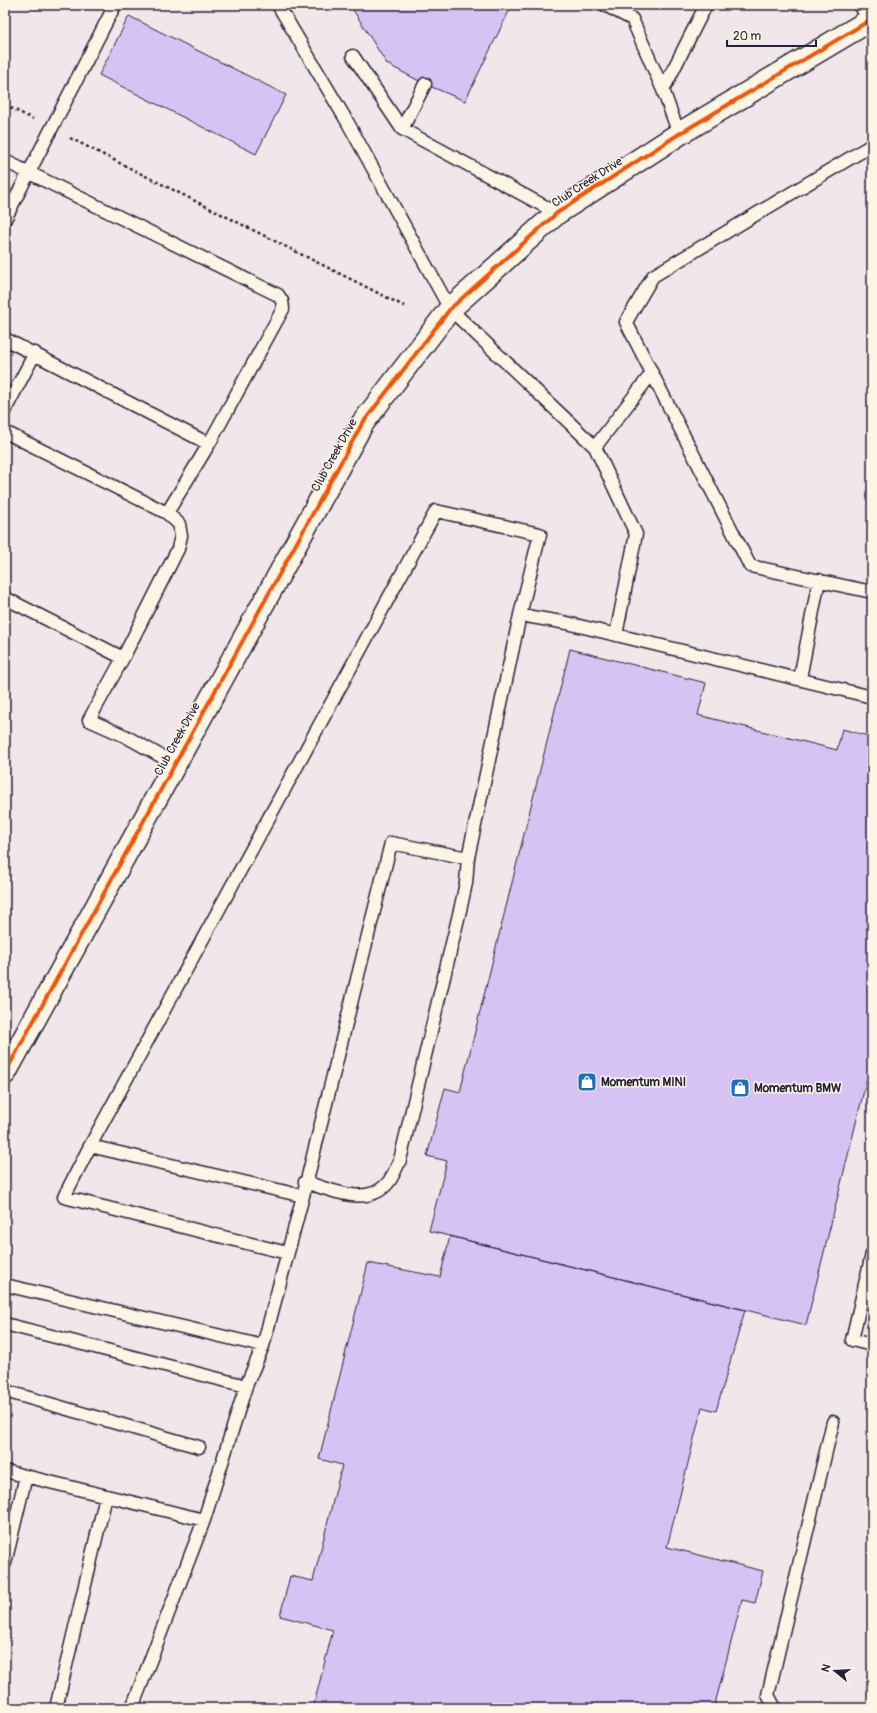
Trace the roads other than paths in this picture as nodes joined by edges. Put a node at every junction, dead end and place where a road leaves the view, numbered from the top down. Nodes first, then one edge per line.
1 (115, 5) edge
2 (278, 5) edge
3 (605, 5) edge
4 (706, 5) edge
5 (867, 15) edge
6 (353, 56) dead end
7 (425, 84) dead end
8 (663, 90) junction
9 (402, 129) junction
10 (679, 134) junction
11 (872, 145) edge
12 (5, 161) edge
13 (29, 173) junction
14 (557, 213) junction
15 (5, 219) edge
16 (450, 309) junction
17 (5, 339) edge
18 (35, 354) junction
19 (652, 373) junction
20 (5, 410) edge
21 (5, 432) edge
22 (209, 444) junction
23 (595, 446) junction
24 (167, 513) junction
25 (819, 580) junction
26 (872, 592) edge
27 (5, 598) edge
28 (520, 615) junction
29 (616, 635) junction
30 (123, 658) junction
31 (800, 678) junction
32 (872, 697) edge
33 (176, 764) junction
34 (468, 858) junction
35 (5, 1073) edge
36 (90, 1146) junction
37 (305, 1182) junction
38 (303, 1196) junction
39 (287, 1253) junction
40 (872, 1254) edge
41 (5, 1285) edge
42 (5, 1324) edge
43 (872, 1345) edge
44 (263, 1346) junction
45 (246, 1386) junction
46 (5, 1391) edge
47 (833, 1422) dead end
48 (199, 1447) dead end
49 (5, 1472) edge
50 (26, 1476) junction
51 (106, 1496) junction
52 (204, 1520) junction
53 (5, 1563) edge
54 (56, 1708) edge
55 (132, 1708) edge
56 (775, 1708) edge

1 - 13 lane
2 - 16 lane
3 - 8 lane
4 - 8 lane
5 - 10 street, Club Creek Drive
6 - 9 lane
7 - 9 lane
8 - 10 lane
9 - 14 lane
10 - 14 street, Club Creek Drive
11 - 19 lane
12 - 13 lane
13 - 15 lane
13 - 22 lane
14 - 16 street, Club Creek Drive
16 - 23 lane
16 - 33 street, Club Creek Drive
17 - 18 lane
18 - 20 lane
18 - 22 lane
19 - 23 lane
19 - 25 lane
21 - 24 lane
22 - 24 lane
23 - 29 lane
24 - 30 lane
25 - 26 lane
25 - 31 lane
27 - 30 lane
28 - 29 lane
28 - 34 lane
28 - 36 lane
29 - 31 lane
30 - 33 lane
31 - 32 lane
33 - 35 street, Club Creek Drive
34 - 37 lane
34 - 37 lane
36 - 38 lane
36 - 39 lane
37 - 38 lane
38 - 39 lane
39 - 44 lane
40 - 43 lane
41 - 44 lane
42 - 45 lane
44 - 45 lane
45 - 52 lane
46 - 48 lane
47 - 56 lane
49 - 50 lane
50 - 51 lane
50 - 53 lane
51 - 52 lane
51 - 54 lane
52 - 55 lane

